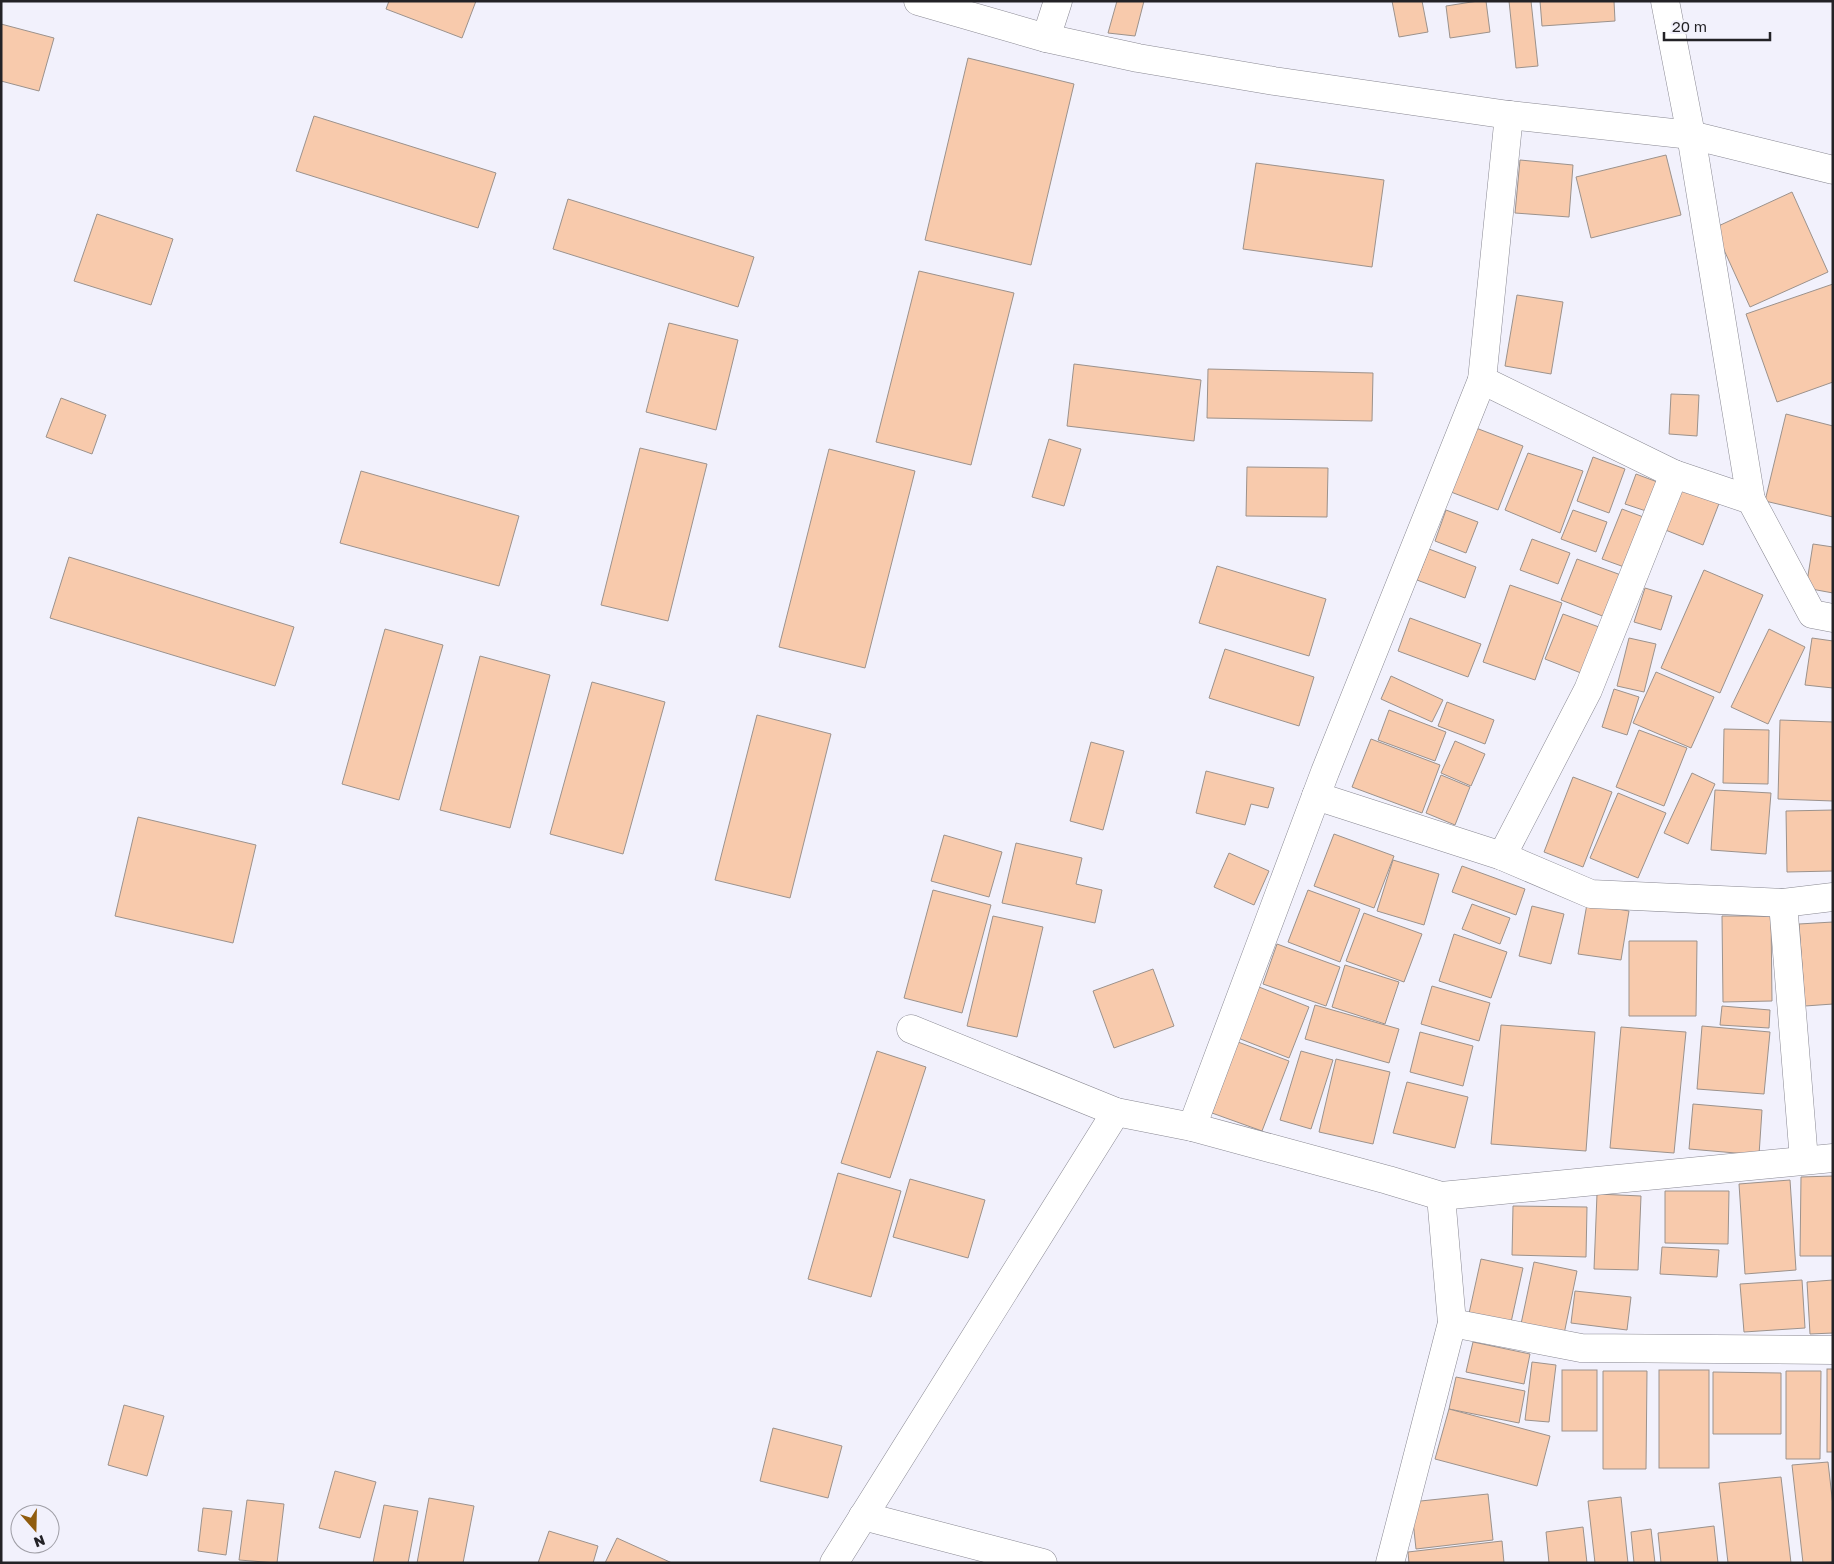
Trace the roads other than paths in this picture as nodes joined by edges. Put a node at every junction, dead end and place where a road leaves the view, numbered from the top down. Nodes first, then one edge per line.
1 (918, 1) edge
2 (1058, 1) edge
3 (1665, 1) edge
4 (1046, 38) junction
5 (1508, 115) junction
6 (1690, 135) junction
7 (1833, 170) edge
8 (1482, 380) junction
9 (1674, 474) junction
10 (1750, 500) junction
11 (1833, 618) edge
12 (1316, 796) junction
13 (1502, 856) junction
14 (1833, 897) edge
15 (1783, 903) junction
16 (911, 1029) dead end
17 (1116, 1112) junction
18 (1192, 1127) junction
19 (1833, 1158) edge
20 (1804, 1160) junction
21 (1441, 1196) junction
22 (1452, 1323) junction
23 (1833, 1350) edge
24 (863, 1516) junction
25 (834, 1563) edge
26 (1043, 1563) edge
27 (1390, 1563) edge

1 - 4 street
2 - 4 street
3 - 6 street
4 - 5 street
5 - 6 street
5 - 8 street
6 - 7 street
6 - 10 street
8 - 9 street
8 - 12 street
9 - 10 street
9 - 13 street
10 - 11 street
12 - 13 street
12 - 18 street
13 - 15 street
14 - 15 street
15 - 20 street
16 - 17 street
17 - 18 street
17 - 24 street
18 - 21 street
19 - 20 street
20 - 21 street
21 - 22 street
22 - 23 street
22 - 27 street
24 - 25 street
24 - 26 street

